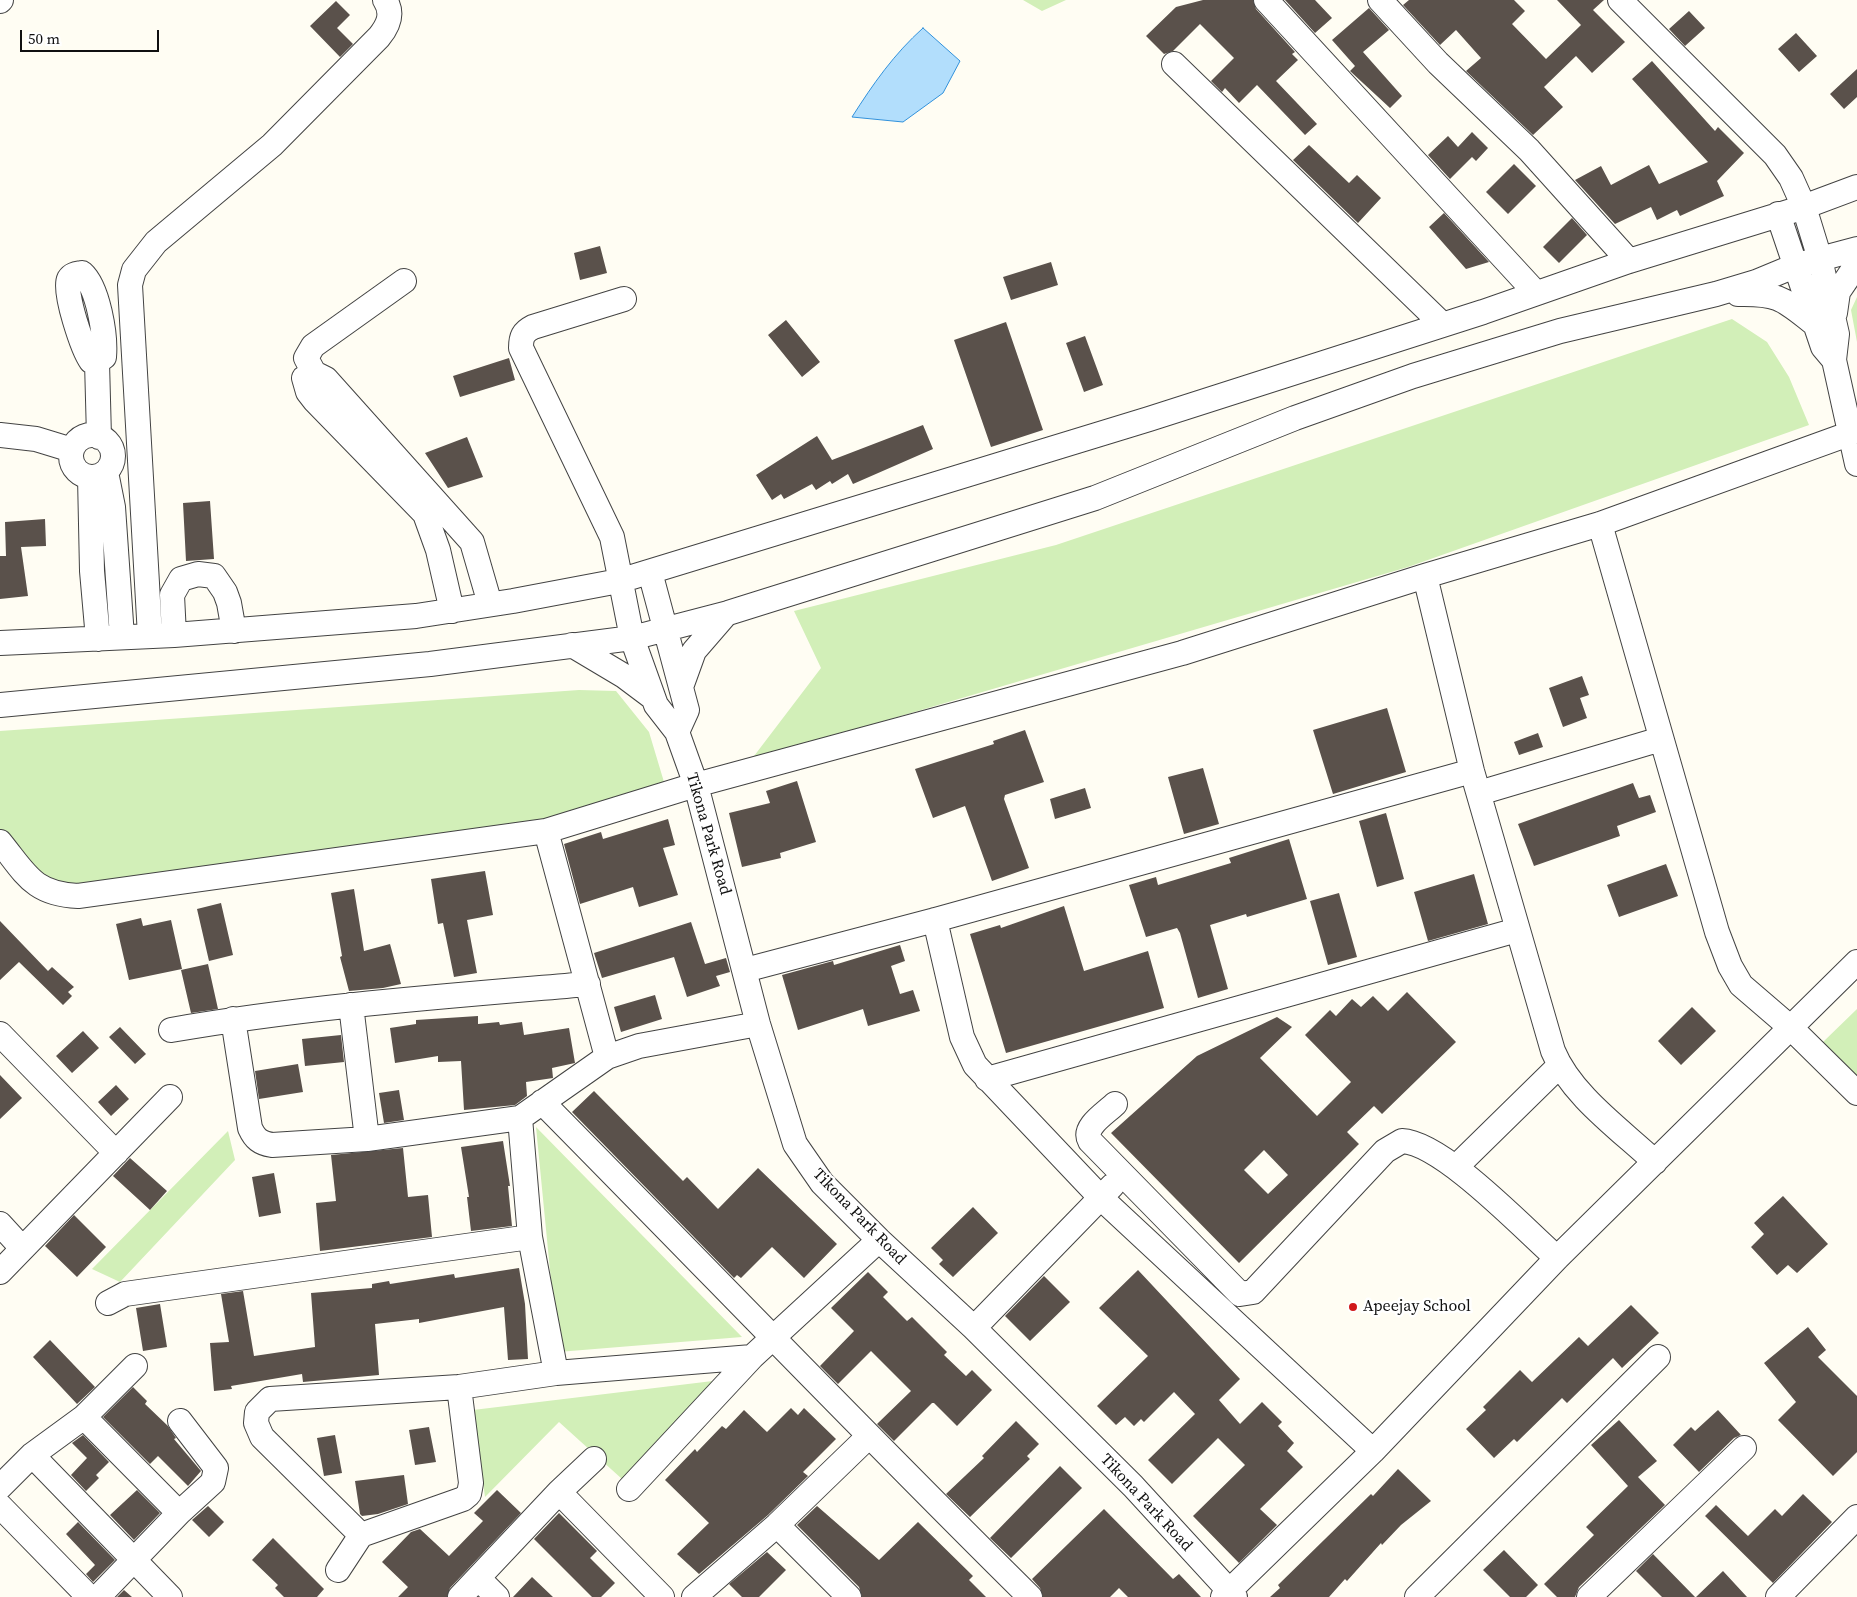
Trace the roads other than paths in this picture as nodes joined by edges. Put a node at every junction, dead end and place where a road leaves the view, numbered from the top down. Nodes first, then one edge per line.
1 (385, 0) edge
2 (1266, 0) edge
3 (1380, 0) edge
4 (1620, 0) edge
5 (1174, 64) dead end
6 (1857, 187) edge
7 (1804, 207) junction
8 (1778, 214) junction
9 (1857, 249) edge
10 (1820, 259) junction
11 (1630, 261) junction
12 (1857, 264) edge
13 (1797, 266) junction
14 (404, 281) dead end
15 (1536, 293) junction
16 (1716, 294) junction
17 (624, 299) dead end
18 (1442, 324) junction
19 (1826, 326) junction
20 (97, 362) dead end
21 (1853, 433) edge
22 (0, 435) edge
23 (99, 437) junction
24 (72, 450) junction
25 (1857, 464) edge
26 (98, 474) junction
27 (1600, 524) junction
28 (443, 526) junction
29 (650, 572) junction
30 (1425, 576) junction
31 (620, 581) junction
32 (490, 604) junction
33 (452, 610) junction
34 (728, 613) junction
35 (234, 631) junction
36 (665, 631) junction
37 (174, 635) junction
38 (150, 636) junction
39 (122, 637) junction
40 (632, 638) junction
41 (98, 639) junction
42 (0, 643) edge
43 (572, 645) junction
44 (681, 687) junction
45 (652, 697) junction
46 (0, 705) edge
47 (678, 732) junction
48 (1662, 739) junction
49 (1472, 771) junction
50 (696, 785) junction
51 (1479, 794) junction
52 (546, 832) junction
53 (0, 842) edge
54 (935, 920) junction
55 (1517, 930) junction
56 (1857, 962) edge
57 (745, 970) junction
58 (588, 984) junction
59 (351, 1005) junction
60 (233, 1019) junction
61 (758, 1024) junction
62 (1791, 1028) junction
63 (171, 1030) dead end
64 (0, 1034) edge
65 (607, 1057) junction
66 (1559, 1066) junction
67 (987, 1079) junction
68 (1857, 1093) edge
69 (170, 1097) dead end
70 (542, 1102) junction
71 (1115, 1104) dead end
72 (520, 1118) junction
73 (367, 1139) junction
74 (116, 1152) junction
75 (1655, 1162) junction
76 (1456, 1166) junction
77 (1123, 1175) junction
78 (1101, 1198) junction
79 (0, 1224) edge
80 (530, 1237) junction
81 (879, 1240) junction
82 (22, 1248) junction
83 (1558, 1258) junction
84 (0, 1272) edge
85 (108, 1303) dead end
86 (974, 1328) junction
87 (773, 1337) junction
88 (752, 1357) junction
89 (1658, 1357) dead end
90 (134, 1366) dead end
91 (556, 1373) junction
92 (459, 1388) junction
93 (84, 1417) junction
94 (180, 1421) dead end
95 (868, 1437) junction
96 (1744, 1448) dead end
97 (1373, 1451) junction
98 (32, 1455) junction
99 (594, 1459) dead end
100 (0, 1488) edge
101 (629, 1490) dead end
102 (558, 1492) junction
103 (0, 1506) edge
104 (179, 1513) junction
105 (1857, 1517) edge
106 (777, 1525) junction
107 (361, 1535) junction
108 (134, 1560) junction
109 (338, 1570) dead end
110 (478, 1578) junction
111 (1229, 1595) edge
112 (89, 1597) edge
113 (98, 1597) edge
114 (170, 1597) edge
115 (460, 1597) edge
116 (497, 1597) edge
117 (662, 1597) edge
118 (694, 1597) edge
119 (849, 1597) edge
120 (1030, 1597) edge
121 (1417, 1597) edge
122 (1589, 1597) edge
123 (1778, 1597) edge

1 - 38 street
2 - 15 street
3 - 11 street
4 - 7 street
5 - 18 street
6 - 7 street
7 - 8 street
7 - 10 street
8 - 11 street
8 - 13 street
9 - 10 street
10 - 13 street
10 - 19 street
11 - 15 street
12 - 19 street
13 - 16 street
13 - 19 street
14 - 28 street
15 - 18 street
16 - 19 street
16 - 34 street
17 - 31 street, Tikona Park Road
18 - 29 street
19 - 21 street
20 - 23 street
21 - 25 street
21 - 27 street
22 - 24 street
23 - 24 street
23 - 26 street
24 - 26 street
26 - 39 street
26 - 41 street
27 - 30 street
27 - 48 street
28 - 32 street
28 - 33 street
29 - 31 street
29 - 36 street
30 - 49 street
30 - 50 street
31 - 32 street
31 - 40 street, Tikona Park Road
32 - 33 street
33 - 35 street
34 - 36 street
34 - 44 street
35 - 37 street
35 - 37 street
36 - 40 street
36 - 44 street
37 - 38 street
38 - 39 street
39 - 41 street
40 - 43 street
40 - 45 street, Tikona Park Road
41 - 42 street
43 - 45 street, Tikona Park Road
43 - 46 street
44 - 47 street
45 - 47 street, Tikona Park Road
47 - 50 street, Tikona Park Road
48 - 51 street
48 - 62 street
49 - 51 street
49 - 54 street
50 - 52 street
50 - 57 street, Tikona Park Road
51 - 55 street
52 - 53 street
52 - 58 street
54 - 57 street
54 - 67 street
55 - 66 street
55 - 67 street
56 - 62 street
57 - 61 street, Tikona Park Road
58 - 59 street
58 - 65 street
59 - 60 street
59 - 73 street
60 - 63 street
60 - 73 street
61 - 65 street
61 - 81 street, Tikona Park Road
62 - 68 street
62 - 75 street
64 - 74 street
65 - 70 street
66 - 75 street
66 - 76 street
67 - 78 street
69 - 74 street
70 - 72 street
70 - 87 street
71 - 77 street
72 - 73 street
72 - 80 street
74 - 82 street
75 - 83 street
76 - 77 street
76 - 83 street
77 - 78 street
78 - 86 street
78 - 97 street
79 - 82 street
80 - 85 street
80 - 91 street
81 - 86 street, Tikona Park Road
81 - 87 street
82 - 84 street
83 - 97 street
86 - 111 street, Tikona Park Road
87 - 88 street
87 - 95 street
88 - 91 street
88 - 101 street
89 - 121 street
90 - 93 street
91 - 92 street
92 - 107 street
92 - 107 street
93 - 98 street
93 - 104 street
94 - 104 street
95 - 106 street
95 - 120 street
96 - 122 street
97 - 111 street
98 - 100 street
98 - 108 street
99 - 102 street
102 - 110 street
102 - 117 street
103 - 112 street
104 - 108 street
105 - 123 street
106 - 118 street
106 - 119 street
107 - 109 street
108 - 113 street
108 - 114 street
110 - 115 street
110 - 116 street

